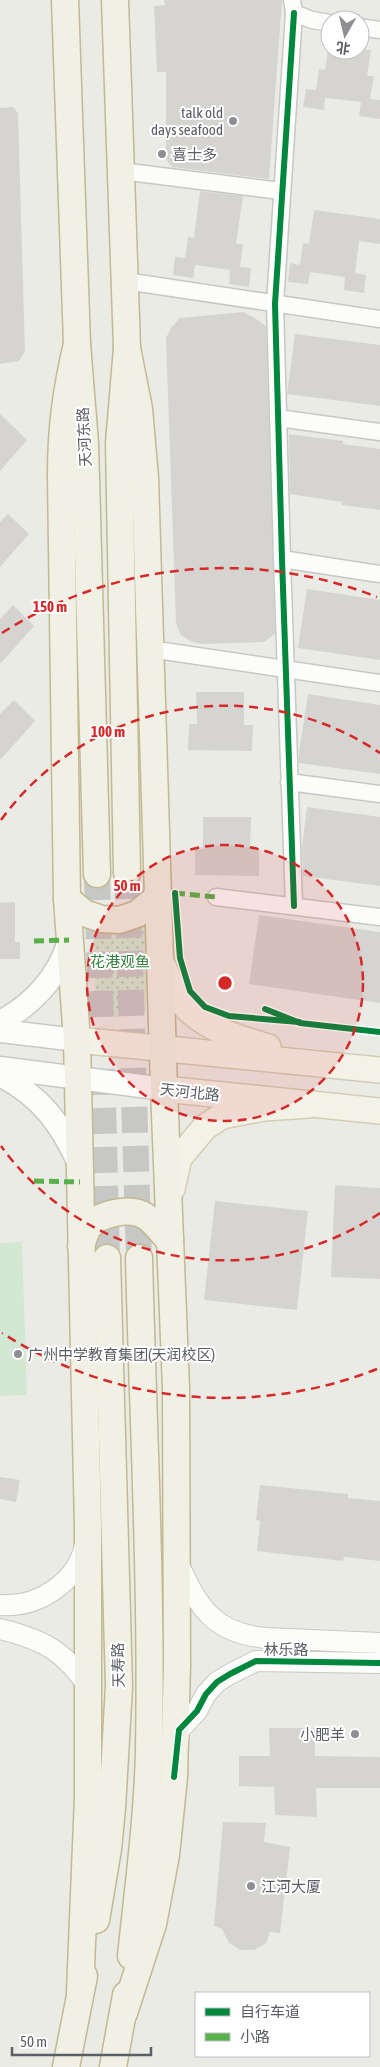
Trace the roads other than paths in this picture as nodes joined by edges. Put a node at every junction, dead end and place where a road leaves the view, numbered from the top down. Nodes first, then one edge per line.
1 (66, 0) edge
2 (115, 0) edge
3 (293, 7) edge
4 (320, 21) edge
5 (121, 171) junction
6 (281, 191) junction
7 (125, 281) junction
8 (275, 304) junction
9 (380, 319) edge
10 (77, 344) junction
11 (127, 348) junction
12 (278, 418) junction
13 (380, 432) edge
14 (282, 558) junction
15 (380, 574) edge
16 (150, 649) junction
17 (286, 668) junction
18 (380, 683) edge
19 (289, 782) junction
20 (380, 794) edge
21 (127, 873) tunnel mouth
22 (97, 874) tunnel mouth
23 (159, 896) junction
24 (216, 897) dead end
25 (68, 899) junction
26 (294, 906) junction
27 (380, 917) edge
28 (69, 940) junction
29 (161, 962) junction
30 (0, 1022) edge
31 (0, 1031) edge
32 (77, 1040) junction
33 (163, 1048) junction
34 (321, 1063) junction
35 (0, 1068) edge
36 (380, 1070) edge
37 (0, 1075) edge
38 (78, 1079) junction
39 (164, 1089) junction
40 (308, 1105) junction
41 (380, 1111) edge
42 (80, 1165) junction
43 (170, 1241) junction
44 (81, 1246) junction
45 (106, 1258) tunnel mouth
46 (139, 1258) tunnel mouth
47 (88, 1527) junction
48 (176, 1557) junction
49 (0, 1606) edge
50 (0, 1629) edge
51 (380, 1643) edge
52 (380, 1663) edge
53 (89, 1688) junction
54 (174, 1778) junction
55 (80, 1992) junction
56 (124, 2013) junction
57 (66, 2067) edge
58 (113, 2067) edge

1 - 10 highway, 天河东路
2 - 5 highway
3 - 4 street
3 - 6 street
5 - 6 street
5 - 7 highway
6 - 8 street
7 - 8 street
7 - 11 highway
8 - 9 street
8 - 12 street
10 - 22 highway, 天河东路
10 - 25 highway
11 - 16 highway
11 - 21 highway
12 - 13 street
12 - 14 street
14 - 15 street
14 - 17 street
16 - 17 street
16 - 23 highway
17 - 18 street
17 - 19 street
19 - 20 street
19 - 26 street
23 - 25 highway
23 - 29 highway
24 - 26 street
25 - 28 highway
26 - 27 street
28 - 30 main road
28 - 32 highway
29 - 33 highway
29 - 34 main road
31 - 32 main road
32 - 33 main road
32 - 38 highway
33 - 34 main road
33 - 39 highway
34 - 36 main road
35 - 38 main road, 天河北路
37 - 42 main road
38 - 39 main road, 天河北路
38 - 42 highway
39 - 40 main road, 天河北路
39 - 43 highway
40 - 41 main road, 天河北路
40 - 43 main road
42 - 44 highway
43 - 44 highway
43 - 48 highway
44 - 47 highway
45 - 55 highway, 天寿路
46 - 56 highway, 天寿路
47 - 49 street
47 - 53 highway
48 - 51 street, 林乐路
48 - 54 highway
50 - 53 street
52 - 54 street, 林乐路
53 - 55 highway
54 - 56 highway
55 - 57 highway, 天寿路
56 - 58 highway, 天寿路

